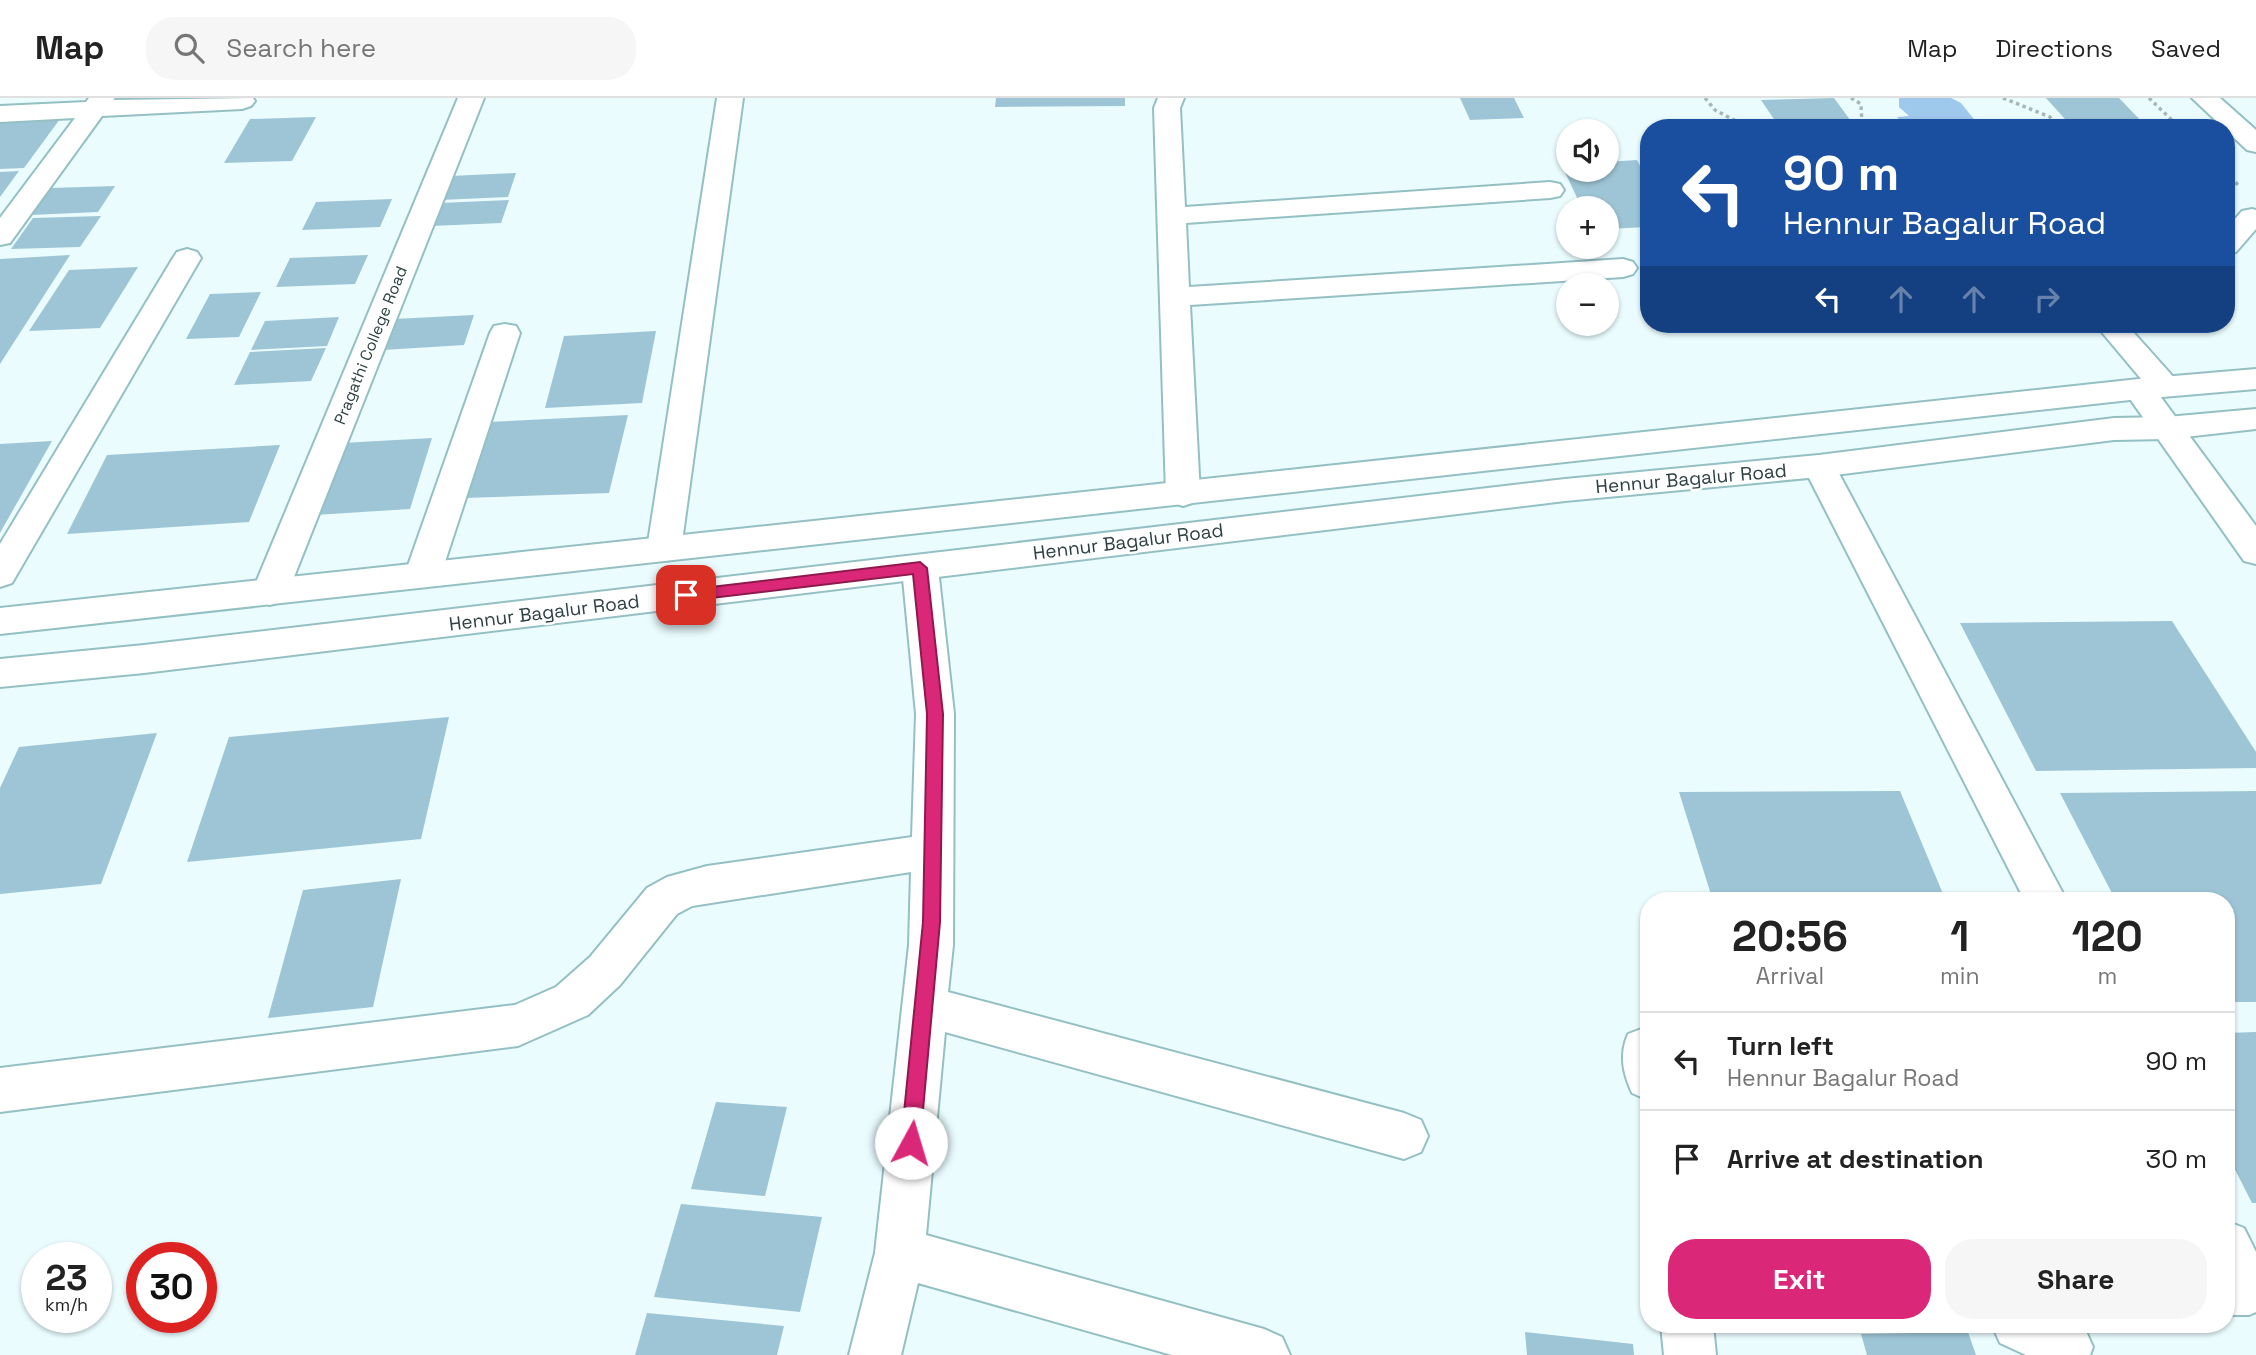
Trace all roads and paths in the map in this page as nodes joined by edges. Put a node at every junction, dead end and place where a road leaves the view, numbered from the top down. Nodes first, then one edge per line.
1 (471, 98) edge
2 (730, 98) edge
3 (1171, 98) edge
4 (1705, 98) edge
5 (1851, 98) edge
6 (2003, 98) edge
7 (2149, 98) edge
8 (2205, 98) edge
9 (242, 101) dead end
10 (98, 104) edge
11 (0, 114) edge
12 (1732, 119) edge
13 (1862, 119) edge
14 (2052, 119) edge
15 (2171, 119) edge
16 (2228, 119) edge
17 (2235, 125) edge
18 (2256, 144) edge
19 (1550, 190) dead end
20 (1171, 216) junction
21 (2252, 217) dead end
22 (2235, 236) edge
23 (0, 237) edge
24 (187, 258) dead end
25 (1623, 268) dead end
26 (1175, 297) junction
27 (505, 333) dead end
28 (2116, 333) edge
29 (2256, 379) edge
30 (2152, 388) junction
31 (2256, 419) edge
32 (2167, 428) junction
33 (1819, 466) junction
34 (1183, 494) junction
35 (664, 549) junction
36 (2256, 552) edge
37 (920, 568) junction
38 (0, 574) edge
39 (423, 574) junction
40 (270, 592) junction
41 (0, 621) edge
42 (0, 673) edge
43 (933, 851) junction
44 (2041, 892) edge
45 (925, 1006) junction
46 (0, 1090) edge
47 (1404, 1136) dead end
48 (900, 1253) junction
49 (2235, 1268) edge
50 (2244, 1290) edge
51 (1688, 1333) edge
52 (2041, 1333) edge
53 (2067, 1342) edge
54 (875, 1355) edge
55 (1264, 1355) edge
56 (1690, 1355) edge

1 - 40 street, Pragathi College Road
2 - 35 street
3 - 20 street
4 - 12 path
5 - 13 path
6 - 14 path
7 - 15 path
8 - 16 street
9 - 10 street
10 - 11 street
10 - 23 street
17 - 18 street
19 - 20 street
20 - 26 street
21 - 22 street
24 - 38 street
25 - 26 street
26 - 34 street
27 - 39 street
28 - 30 street
29 - 30 street, Hennur Bagalur Road
30 - 32 street
30 - 34 street, Hennur Bagalur Road
31 - 32 street, Hennur Bagalur Road
32 - 33 street, Hennur Bagalur Road
32 - 36 street
33 - 37 street, Hennur Bagalur Road
33 - 44 street
34 - 35 street, Hennur Bagalur Road
35 - 39 street, Hennur Bagalur Road
37 - 42 street, Hennur Bagalur Road
37 - 43 street
39 - 40 street, Hennur Bagalur Road
40 - 41 street, Hennur Bagalur Road
43 - 45 street
43 - 46 street
45 - 47 street
45 - 48 street
48 - 54 street
48 - 55 street
49 - 50 street
51 - 56 street
52 - 53 street

